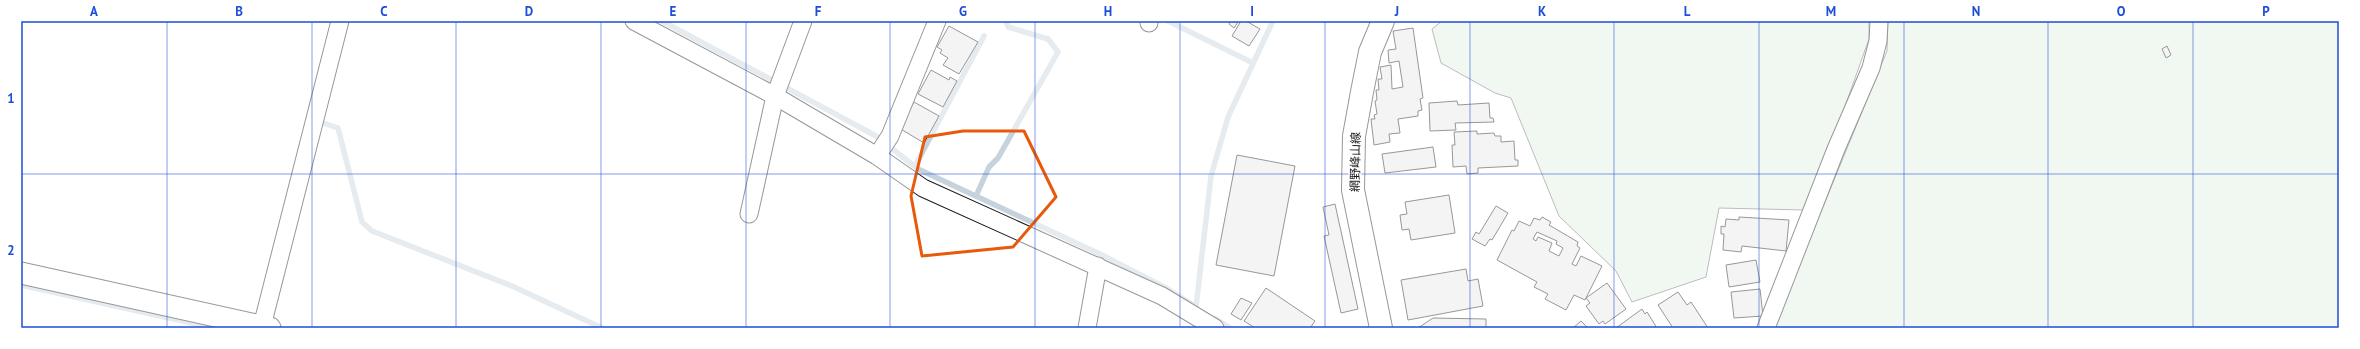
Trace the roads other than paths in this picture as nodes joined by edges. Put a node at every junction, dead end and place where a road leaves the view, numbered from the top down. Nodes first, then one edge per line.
1 (340, 21) edge
2 (634, 21) edge
3 (804, 21) edge
4 (937, 21) edge
5 (1382, 21) edge
6 (1879, 21) edge
7 (775, 96) junction
8 (877, 156) junction
9 (750, 214) dead end
10 (1098, 266) junction
11 (21, 273) edge
12 (206, 322) edge
13 (266, 327) edge
14 (1087, 328) edge
15 (1214, 328) edge
16 (1381, 328) edge
17 (1766, 328) edge

1 - 13 street
2 - 7 street
3 - 7 street
4 - 8 street
5 - 16 main road, 網野峰山線
6 - 17 street
7 - 8 street
7 - 9 street
8 - 10 street
10 - 14 street
10 - 15 street
11 - 12 street
12 - 13 street

